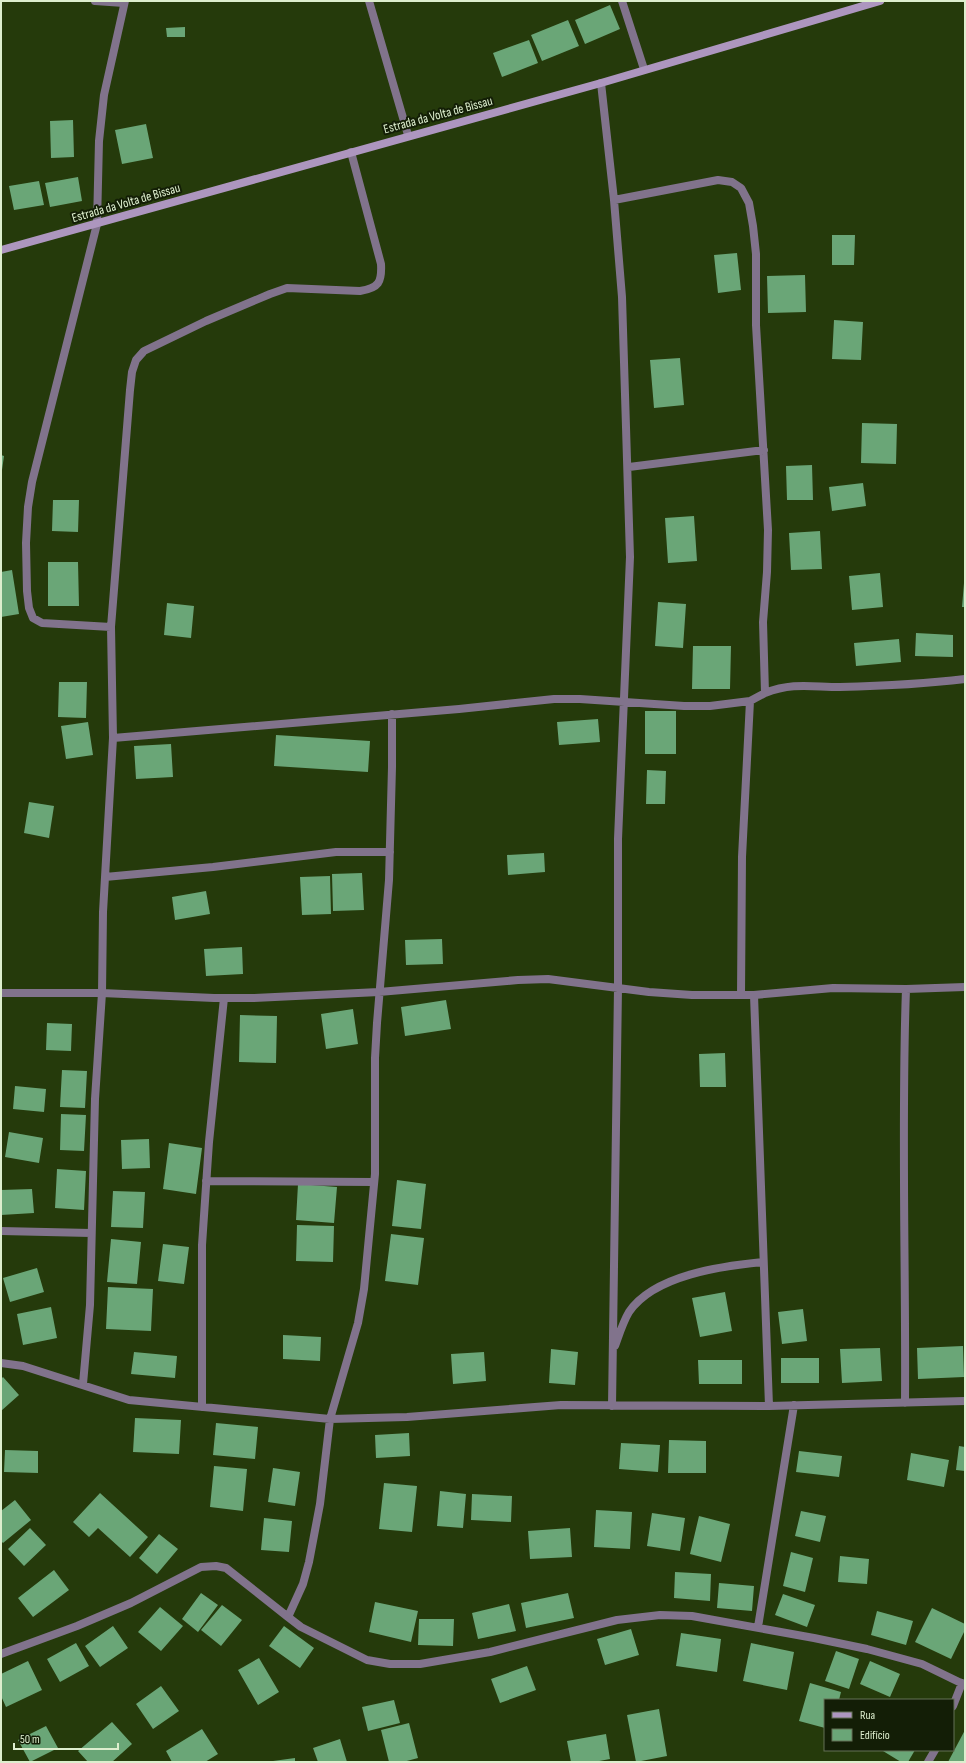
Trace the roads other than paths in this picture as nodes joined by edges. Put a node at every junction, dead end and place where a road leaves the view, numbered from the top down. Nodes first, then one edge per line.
1 (95, 1) edge
2 (369, 1) edge
3 (622, 1) edge
4 (880, 1) edge
5 (124, 2) edge
6 (644, 69) junction
7 (601, 83) junction
8 (408, 136) junction
9 (351, 152) junction
10 (614, 200) junction
11 (97, 224) junction
12 (1, 250) edge
13 (764, 450) junction
14 (629, 467) junction
15 (111, 627) junction
16 (965, 679) edge
17 (765, 693) junction
18 (750, 701) junction
19 (624, 702) junction
20 (392, 714) junction
21 (113, 738) junction
22 (390, 852) junction
23 (105, 877) junction
24 (965, 987) edge
25 (618, 988) junction
26 (906, 989) junction
27 (379, 992) junction
28 (1, 993) edge
29 (102, 993) junction
30 (754, 995) junction
31 (741, 996) junction
32 (224, 998) junction
33 (206, 1181) junction
34 (374, 1182) junction
35 (1, 1231) edge
36 (91, 1233) junction
37 (763, 1262) junction
38 (613, 1350) junction
39 (1, 1363) edge
40 (83, 1384) junction
41 (965, 1401) edge
42 (905, 1402) junction
43 (794, 1405) junction
44 (612, 1406) junction
45 (769, 1406) junction
46 (202, 1407) junction
47 (330, 1419) junction
48 (288, 1617) junction
49 (758, 1627) junction
50 (1, 1654) edge
51 (963, 1684) edge
52 (954, 1704) edge
53 (934, 1751) edge
54 (928, 1762) edge

1 - 5 street
2 - 8 street
3 - 6 street
4 - 6 main road, Estrada da Volta de Bissau
5 - 11 street
6 - 7 main road, Estrada da Volta de Bissau
7 - 8 main road, Estrada da Volta de Bissau
7 - 10 street
8 - 9 main road, Estrada da Volta de Bissau
9 - 11 main road, Estrada da Volta de Bissau
9 - 15 street
10 - 13 street
10 - 14 street
11 - 12 main road, Estrada da Volta de Bissau
11 - 15 street
13 - 14 street
13 - 17 street
14 - 19 street
15 - 21 street
16 - 17 street
17 - 18 street
18 - 19 street
18 - 31 street
19 - 20 street
19 - 25 street
20 - 21 street
20 - 22 street
21 - 23 street
22 - 23 street
22 - 27 street
23 - 29 street
24 - 26 street
25 - 27 street
25 - 31 street
25 - 38 street
26 - 30 street
26 - 42 street
27 - 32 street
27 - 34 street
28 - 29 street
29 - 32 street
29 - 36 street
30 - 31 street
30 - 37 street
32 - 33 street
33 - 34 street
33 - 46 street
34 - 47 street
35 - 36 street
36 - 40 street
37 - 38 street
37 - 45 street
38 - 44 street
39 - 40 street
40 - 46 street
41 - 42 street
42 - 43 street
43 - 45 street
43 - 49 street
44 - 45 street
44 - 47 street
46 - 47 street
47 - 48 street
48 - 49 street
48 - 50 street
49 - 51 street
51 - 52 street
53 - 54 street

